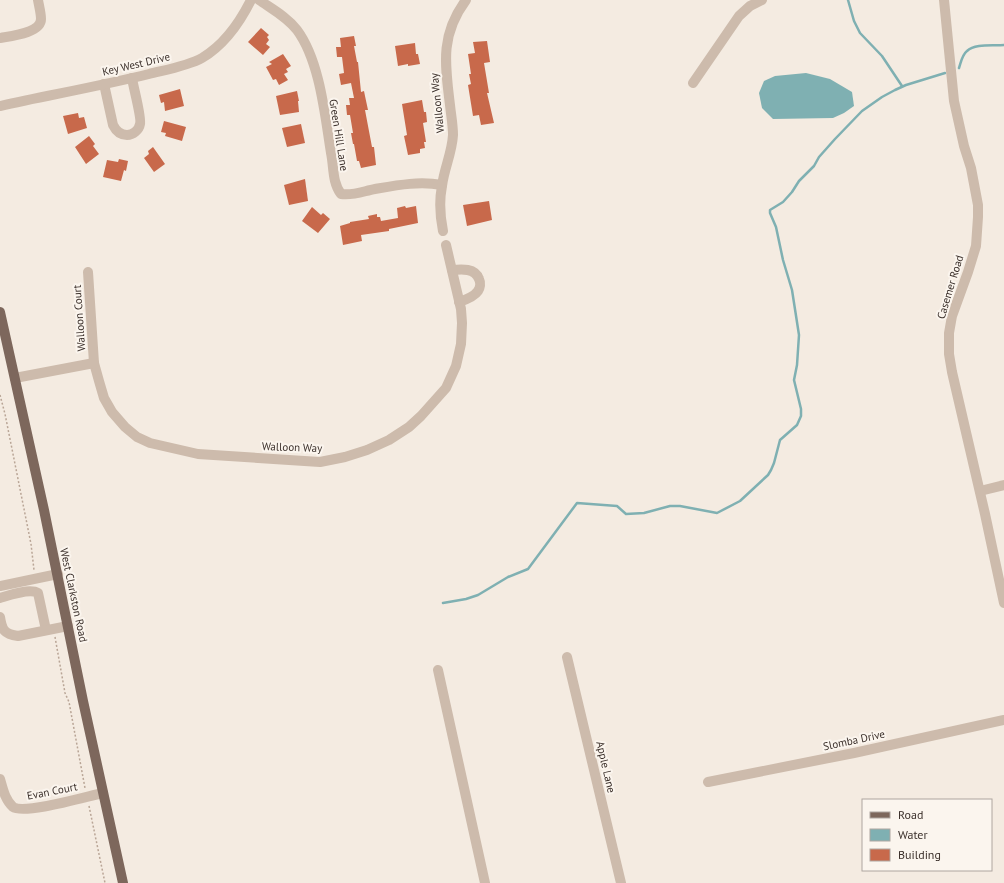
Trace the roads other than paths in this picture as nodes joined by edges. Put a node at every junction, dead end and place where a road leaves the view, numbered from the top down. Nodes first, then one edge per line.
1 (38, 0) edge
2 (251, 0) edge
3 (259, 0) edge
4 (466, 0) edge
5 (762, 0) edge
6 (944, 0) edge
7 (0, 38) edge
8 (132, 78) junction
9 (693, 83) dead end
10 (104, 84) junction
11 (0, 106) edge
12 (442, 185) junction
13 (443, 231) dead end
14 (446, 245) dead end
15 (452, 270) junction
16 (88, 272) dead end
17 (459, 302) junction
18 (0, 312) edge
19 (94, 363) junction
20 (15, 378) junction
21 (1004, 485) edge
22 (980, 491) junction
23 (58, 574) junction
24 (0, 586) edge
25 (0, 598) edge
26 (1004, 603) edge
27 (0, 617) edge
28 (68, 626) junction
29 (46, 630) junction
30 (567, 657) dead end
31 (438, 670) dead end
32 (1004, 720) edge
33 (0, 779) edge
34 (708, 782) dead end
35 (103, 793) junction
36 (123, 883) edge
37 (485, 883) edge
38 (621, 883) edge

1 - 7 street
2 - 8 street, Key West Drive
3 - 12 street, Green Hill Lane
4 - 12 street, Walloon Way
5 - 9 street
6 - 22 street, Casemer Road
8 - 10 street, Key West Drive
8 - 10 street
10 - 11 street, Key West Drive
12 - 13 street, Walloon Way
14 - 15 street, Walloon Way
15 - 17 street, Walloon Way
15 - 17 street
16 - 19 street, Walloon Court
17 - 19 street, Walloon Way
18 - 20 main road, West Clarkston Road
19 - 20 street
20 - 23 main road, West Clarkston Road
21 - 22 street
22 - 26 street, Casemer Road
23 - 24 street
23 - 28 main road, West Clarkston Road
25 - 29 street
27 - 29 street
28 - 29 street
28 - 35 main road, West Clarkston Road
30 - 38 street, Apple Lane
31 - 37 street
32 - 34 street, Slomba Drive
33 - 35 street, Evan Court
35 - 36 main road, West Clarkston Road

